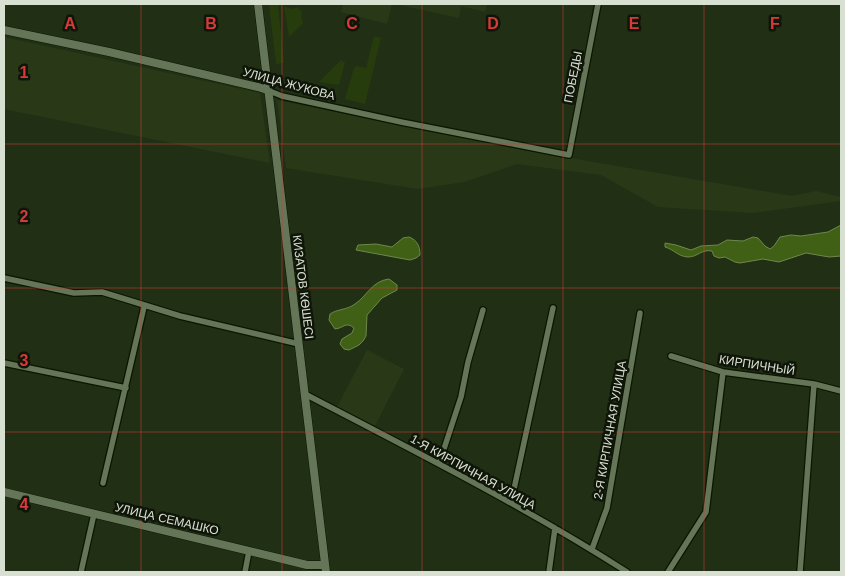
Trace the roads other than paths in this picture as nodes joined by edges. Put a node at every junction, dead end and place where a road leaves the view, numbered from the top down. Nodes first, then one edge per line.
1 (258, 4) edge
2 (598, 4) edge
3 (4, 30) edge
4 (267, 90) junction
5 (569, 155) joint
6 (4, 278) edge
7 (144, 307) junction
8 (553, 308) dead end
9 (483, 310) dead end
10 (640, 313) dead end
11 (299, 344) junction
12 (671, 356) dead end
13 (4, 363) edge
14 (723, 372) junction
15 (814, 384) junction
16 (126, 388) junction
17 (841, 391) edge
18 (305, 394) junction
19 (439, 464) junction
20 (103, 483) dead end
21 (4, 492) edge
22 (511, 503) junction
23 (94, 514) junction
24 (555, 528) junction
25 (592, 549) junction
26 (249, 550) junction
27 (326, 568) edge
28 (81, 572) edge
29 (245, 572) edge
30 (549, 572) edge
31 (627, 572) edge
32 (668, 572) edge
33 (800, 572) edge

1 - 4 main road, КИЗАТОВ КӨШЕСІ
2 - 5 street, ПОБЕДЫ
3 - 4 main road, УЛИЦА ЖУКОВА
4 - 5 street, УЛИЦА ЖУКОВА
4 - 11 main road, КИЗАТОВ КӨШЕСІ
6 - 7 street
7 - 11 street
7 - 16 street
8 - 22 street
9 - 19 street
10 - 25 street, 2-Я КИРПИЧНАЯ УЛИЦА
11 - 18 main road, КИЗАТОВ КӨШЕСІ
12 - 14 street, КИРПИЧНЫЙ
13 - 16 street
14 - 15 street, КИРПИЧНЫЙ
14 - 32 street
15 - 17 street, КИРПИЧНЫЙ
15 - 33 street
16 - 20 street
18 - 19 street, 1-Я КИРПИЧНАЯ УЛИЦА
18 - 27 main road, КИЗАТОВ КӨШЕСІ
19 - 22 street, 1-Я КИРПИЧНАЯ УЛИЦА
21 - 23 main road, УЛИЦА СЕМАШКО
22 - 24 street, 1-Я КИРПИЧНАЯ УЛИЦА
23 - 26 main road, УЛИЦА СЕМАШКО
23 - 28 street
24 - 25 street, 1-Я КИРПИЧНАЯ УЛИЦА
24 - 30 street
25 - 31 street, 1-Я КИРПИЧНАЯ УЛИЦА
26 - 27 main road, УЛИЦА СЕМАШКО
26 - 29 street

